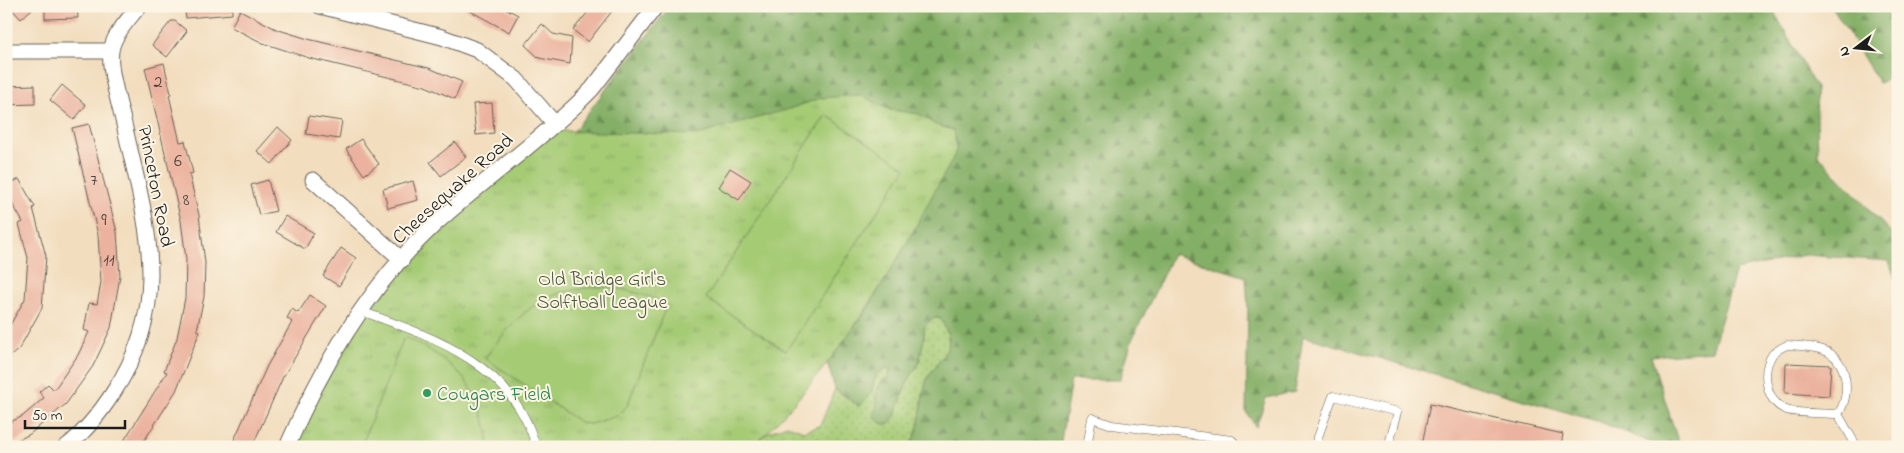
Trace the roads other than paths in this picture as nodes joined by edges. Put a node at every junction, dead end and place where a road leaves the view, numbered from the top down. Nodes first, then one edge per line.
1 (139, 6) edge
2 (320, 6) edge
3 (656, 6) edge
4 (6, 51) edge
5 (111, 51) junction
6 (555, 124) junction
7 (313, 180) dead end
8 (402, 260) junction
9 (361, 311) junction
10 (1838, 414) junction
11 (66, 447) edge
12 (287, 447) edge
13 (536, 447) edge
14 (1088, 447) edge
15 (1238, 447) edge
16 (1317, 447) edge
17 (1388, 447) edge
18 (1856, 447) edge

1 - 5 street
2 - 6 street
3 - 6 street, Cheesequake Road
4 - 5 street
5 - 11 street, Princeton Road
6 - 8 street, Cheesequake Road
7 - 8 street
8 - 9 street, Cheesequake Road
9 - 12 street, Cheesequake Road
9 - 13 lane
10 - 10 lane
10 - 18 lane
14 - 15 lane
16 - 17 lane

